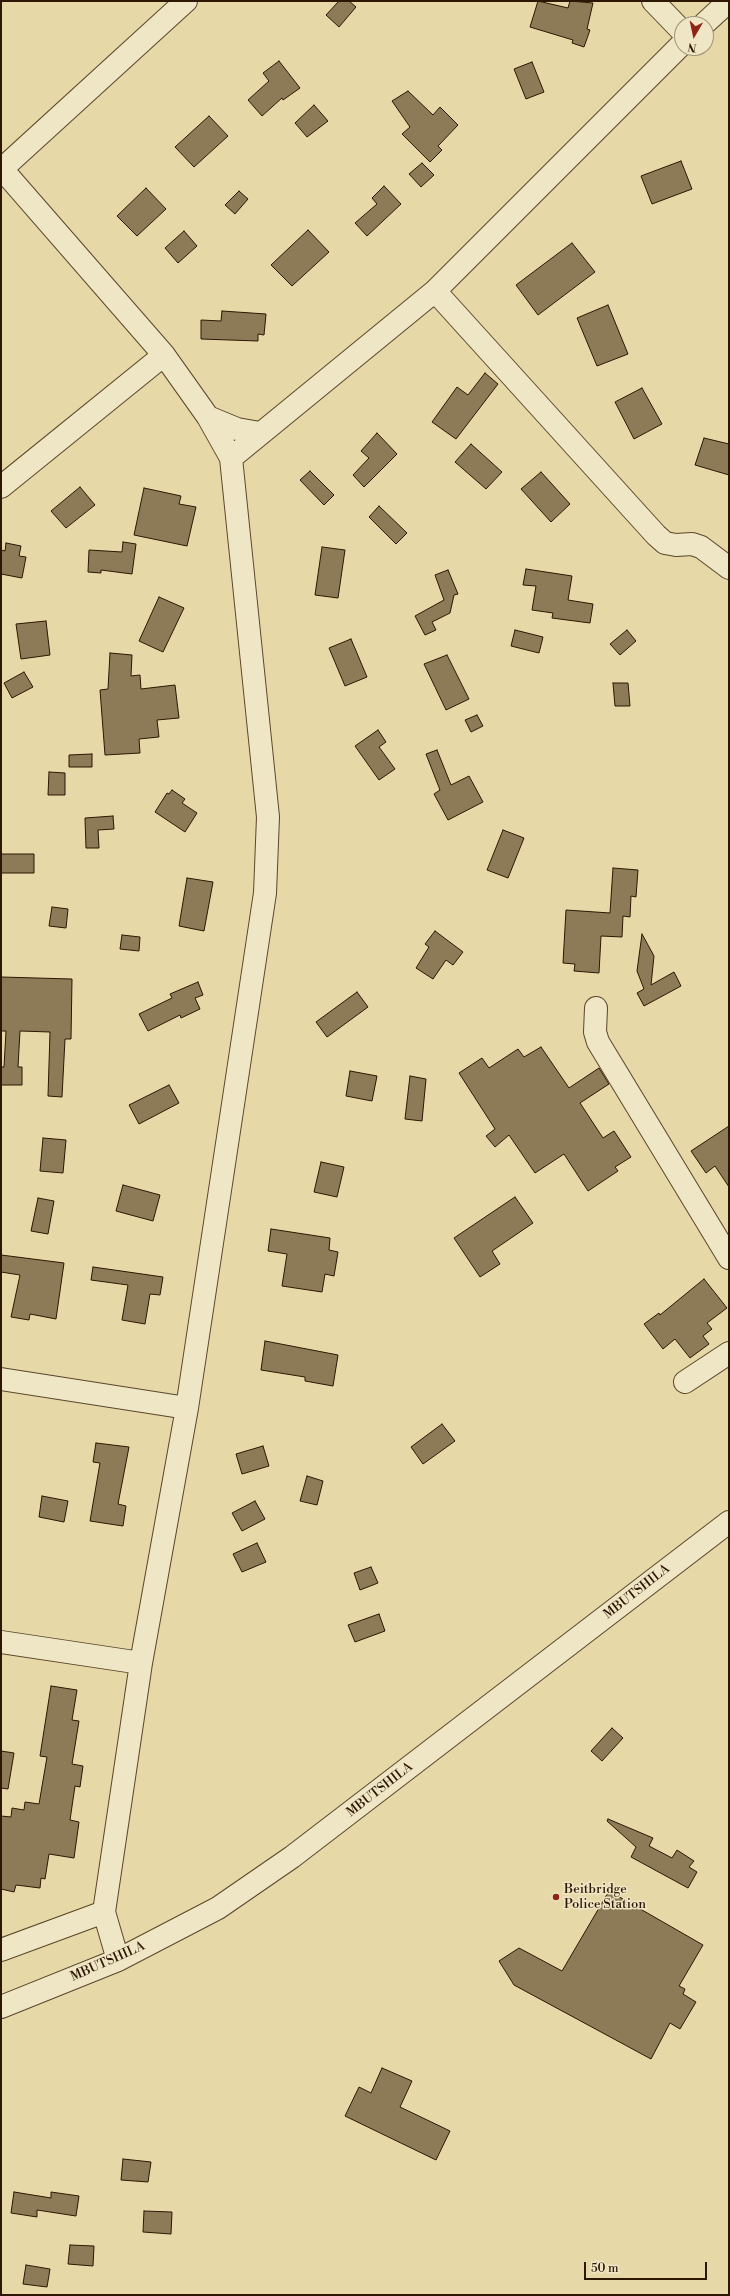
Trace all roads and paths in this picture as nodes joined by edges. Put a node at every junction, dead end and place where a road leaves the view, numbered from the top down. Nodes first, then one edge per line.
1 (186, 1) edge
2 (653, 1) edge
3 (729, 1) edge
4 (713, 16) edge
5 (674, 23) edge
6 (674, 52) edge
7 (2, 168) edge
8 (435, 291) junction
9 (164, 355) junction
10 (208, 417) junction
11 (260, 433) junction
12 (231, 458) junction
13 (1, 486) edge
14 (729, 568) edge
15 (596, 1008) dead end
16 (729, 1258) edge
17 (729, 1353) edge
18 (1, 1379) edge
19 (685, 1382) dead end
20 (187, 1408) junction
21 (727, 1527) edge
22 (1, 1642) edge
23 (141, 1663) junction
24 (104, 1912) junction
25 (1, 1950) edge
26 (118, 1960) junction
27 (1, 2007) edge

1 - 7 street
2 - 5 street
3 - 4 street
6 - 8 street
7 - 9 street
8 - 11 street
8 - 14 street
9 - 10 street
9 - 13 street
10 - 11 street
10 - 12 street
11 - 12 street
12 - 20 street
15 - 16 street
17 - 19 street
18 - 20 street
20 - 23 street
21 - 26 street, MBUTSHILA
22 - 23 street
23 - 24 street
24 - 25 street
24 - 26 street
26 - 27 street, MBUTSHILA

